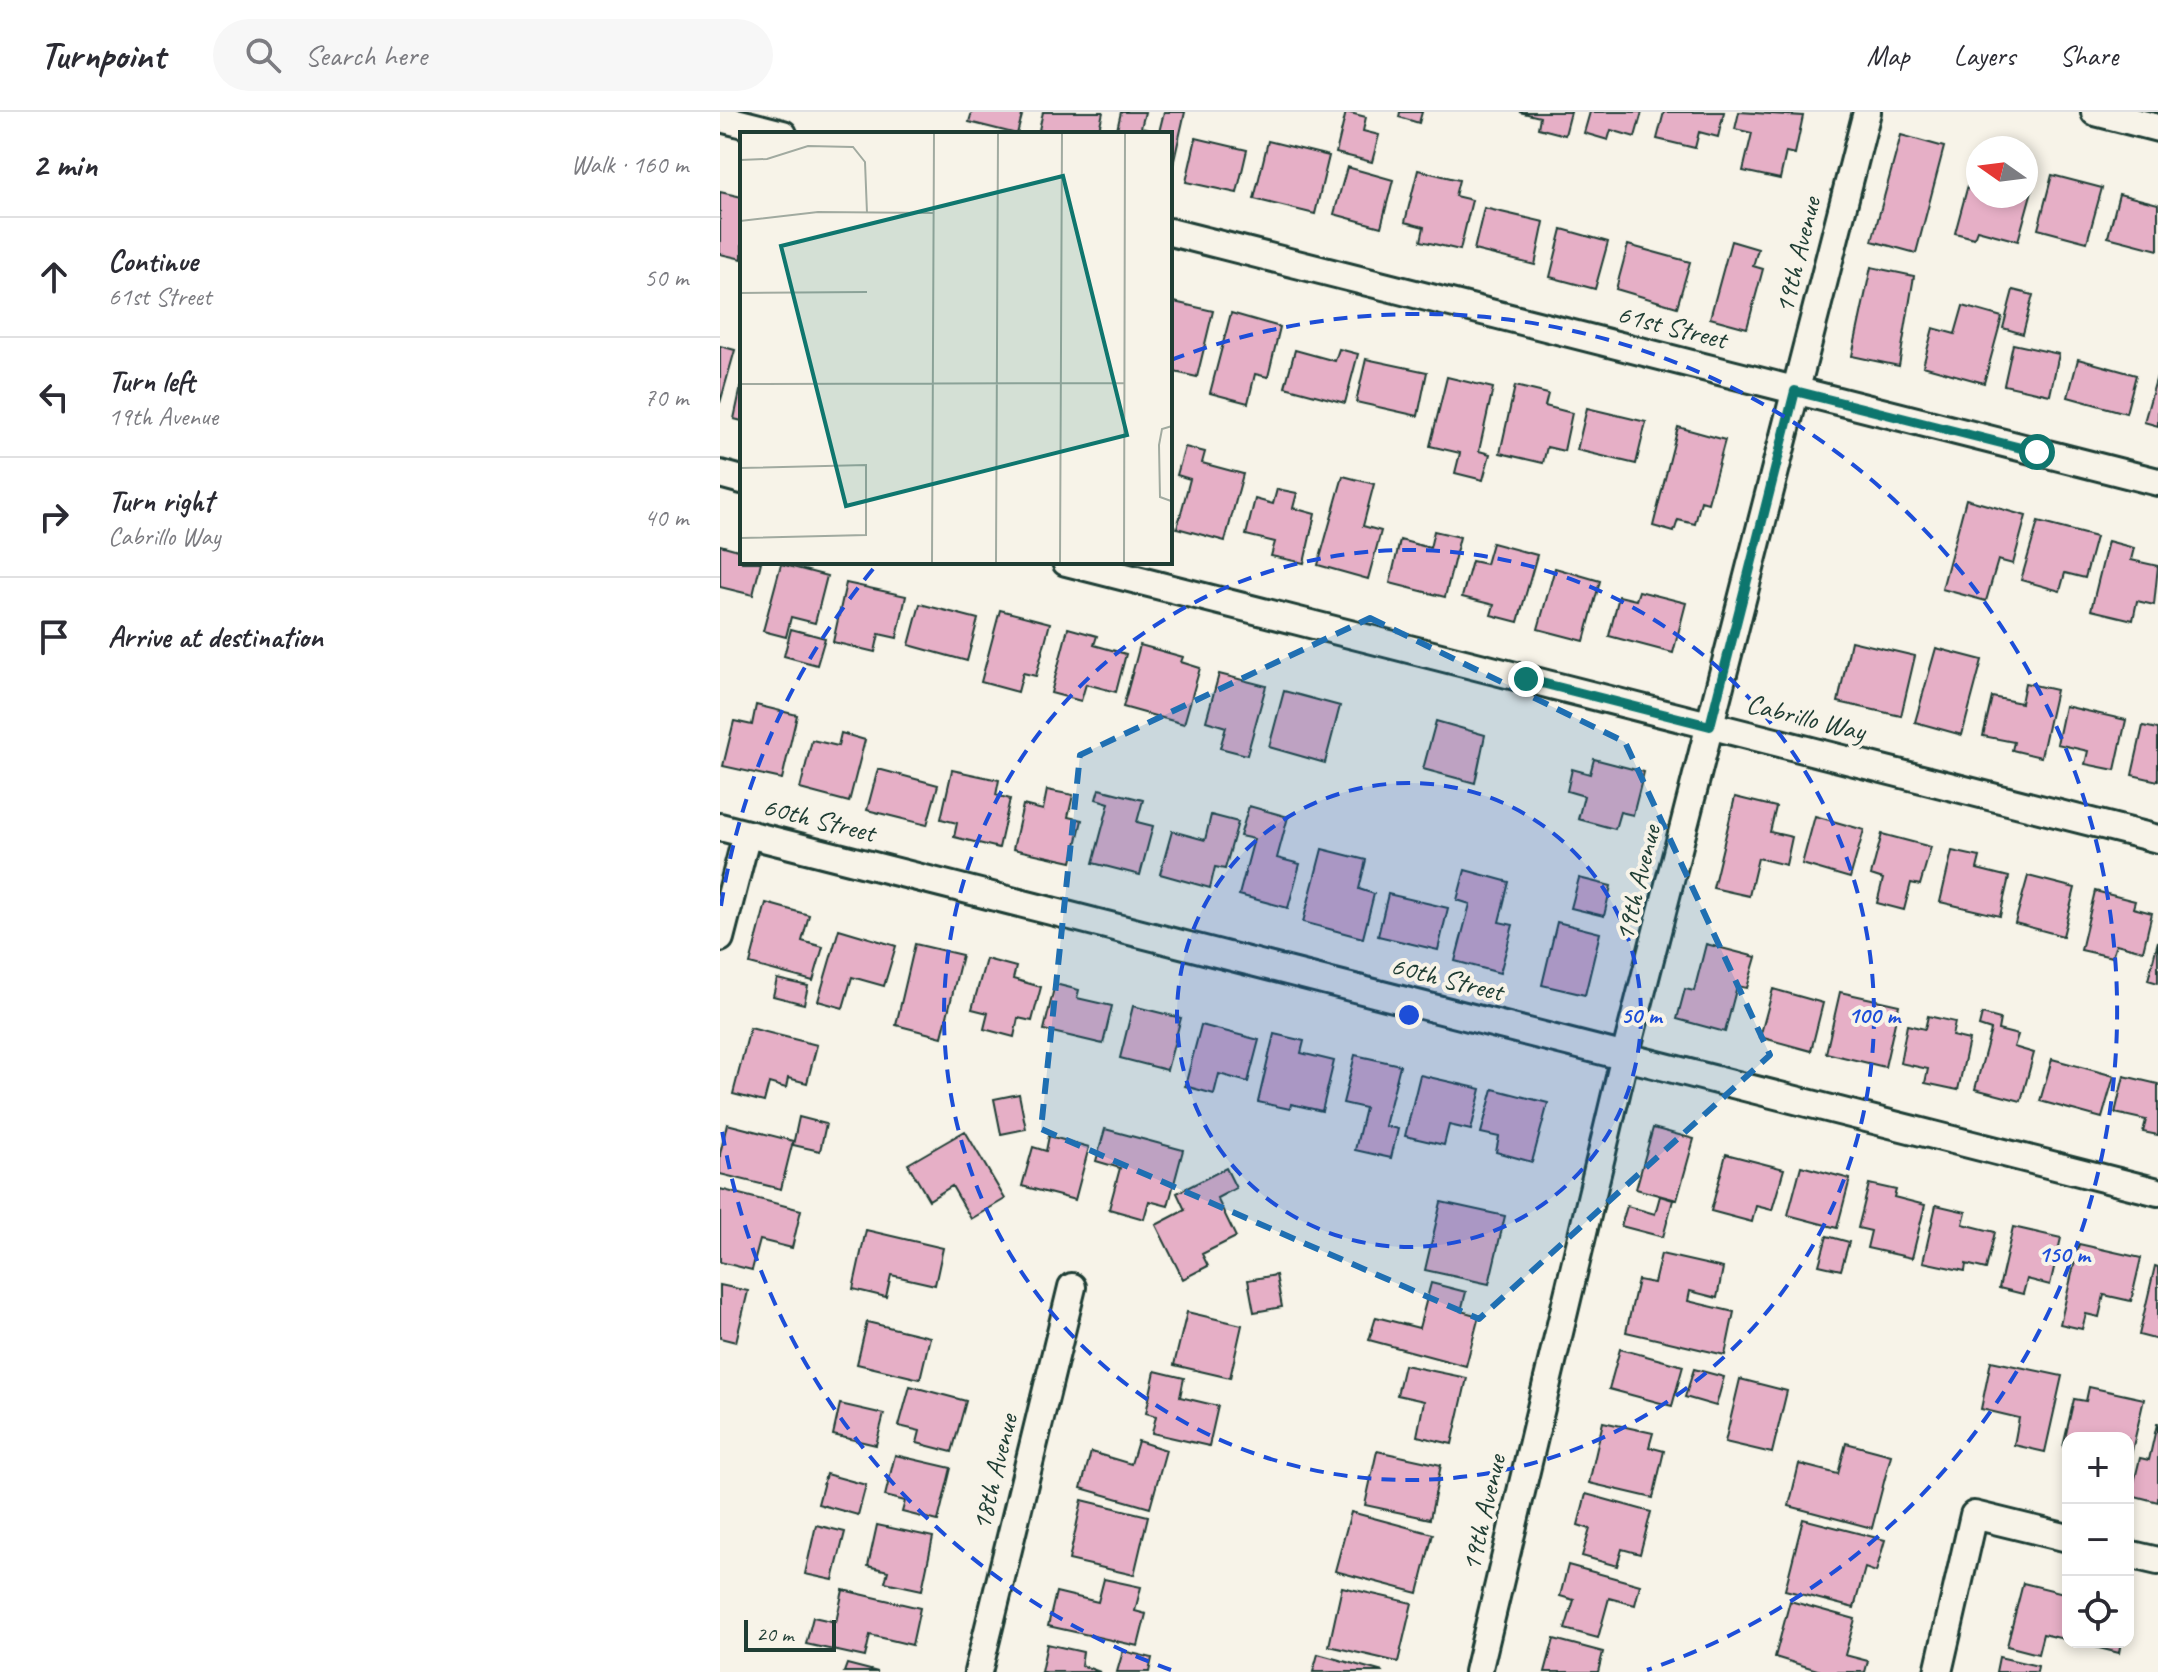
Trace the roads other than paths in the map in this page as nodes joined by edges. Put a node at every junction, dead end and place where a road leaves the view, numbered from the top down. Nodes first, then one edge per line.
1 (1867, 112) edge
2 (2095, 112) edge
3 (720, 118) edge
4 (2158, 128) edge
5 (775, 132) edge
6 (1172, 233) edge
7 (1795, 391) junction
8 (720, 474) edge
9 (740, 479) edge
10 (2158, 482) edge
11 (1074, 564) edge
12 (1710, 726) junction
13 (720, 827) edge
14 (747, 834) junction
15 (2158, 839) edge
16 (720, 938) edge
17 (1625, 1056) junction
18 (2158, 1192) edge
19 (1072, 1287) dead end
20 (2062, 1537) edge
21 (2134, 1555) edge
22 (2158, 1561) edge
23 (978, 1672) edge
24 (1478, 1672) edge
25 (1938, 1672) edge

1 - 7 street, 19th Avenue
2 - 4 street
3 - 5 street
6 - 7 street, 61st Street
7 - 10 street, 61st Street
7 - 12 street, 19th Avenue
8 - 9 street
11 - 12 street, Cabrillo Way
12 - 15 street, Cabrillo Way
12 - 17 street, 19th Avenue
13 - 14 street, 60th Street
14 - 16 street
14 - 17 street, 60th Street
17 - 18 street, 60th Street
17 - 24 street, 19th Avenue
19 - 23 street, 18th Avenue
20 - 25 street
21 - 22 street

